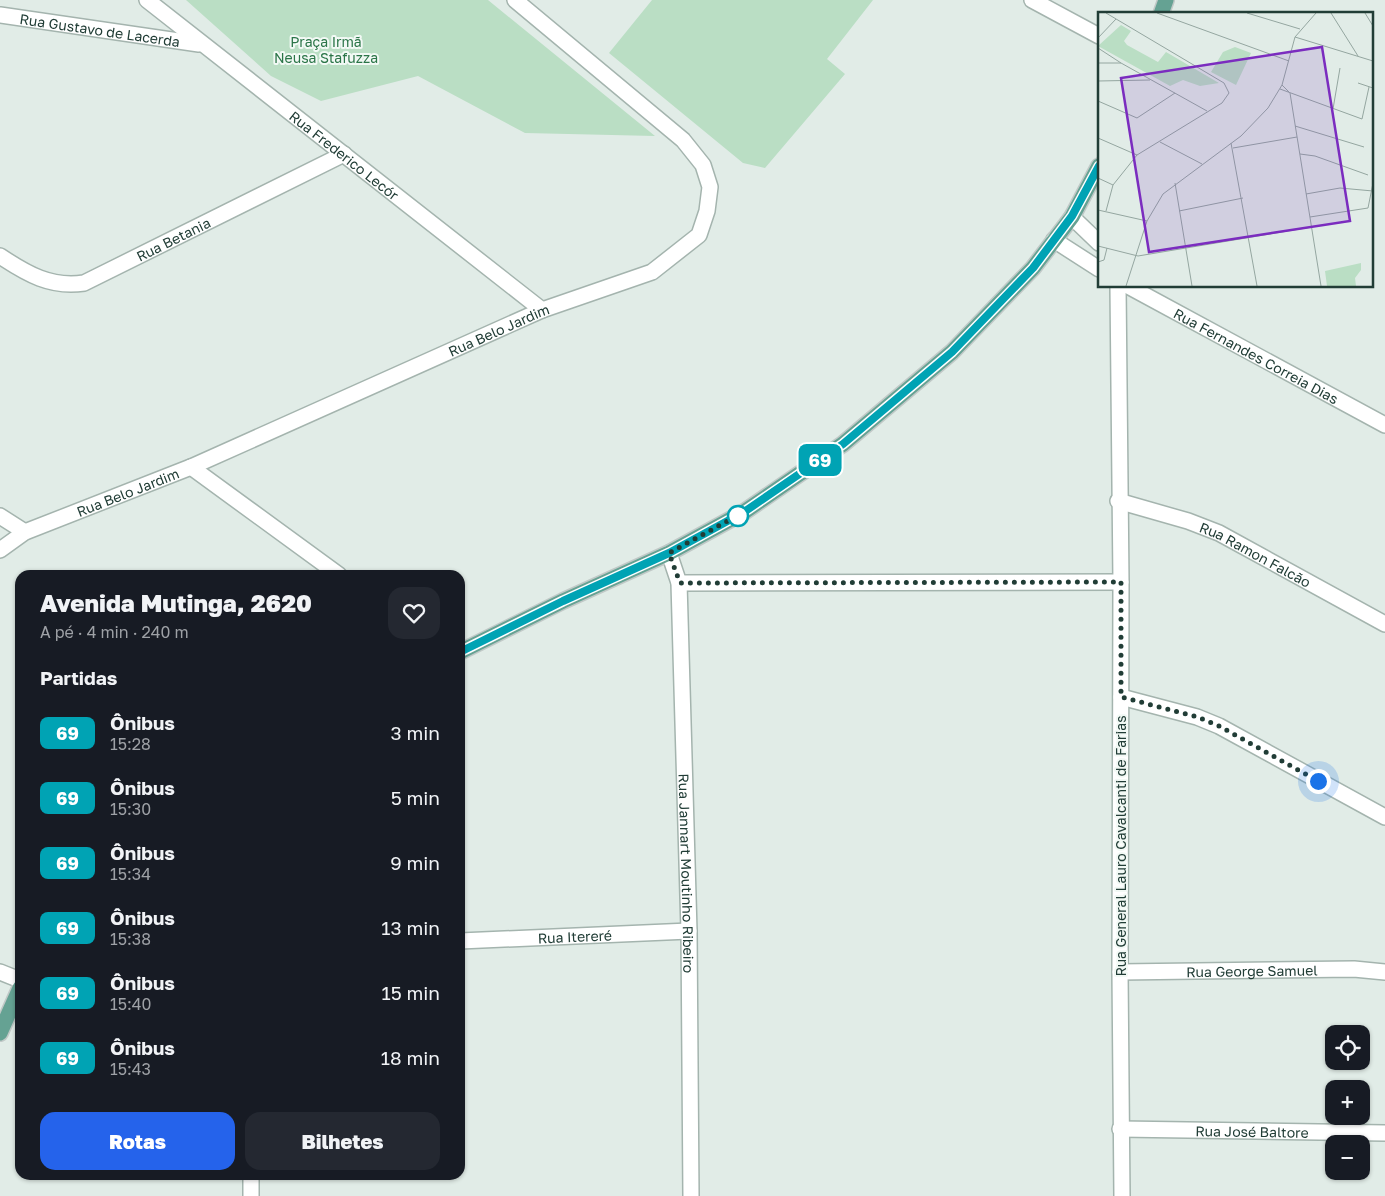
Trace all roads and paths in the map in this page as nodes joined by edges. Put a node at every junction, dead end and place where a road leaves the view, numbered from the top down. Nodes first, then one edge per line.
1 (147, 0) edge
2 (515, 0) edge
3 (1032, 0) edge
4 (1166, 0) edge
5 (1162, 12) edge
6 (0, 15) edge
7 (1098, 35) edge
8 (200, 44) junction
9 (344, 154) junction
10 (1098, 168) edge
11 (1072, 216) junction
12 (1054, 240) junction
13 (1098, 242) edge
14 (0, 256) edge
15 (1098, 268) edge
16 (1118, 288) edge
17 (1132, 288) edge
18 (542, 310) junction
19 (1385, 425) edge
20 (192, 467) junction
21 (1118, 501) junction
22 (0, 516) edge
23 (25, 532) junction
24 (0, 550) edge
25 (669, 553) junction
26 (332, 570) edge
27 (1121, 582) junction
28 (680, 583) junction
29 (1385, 624) edge
30 (465, 650) edge
31 (1121, 697) junction
32 (1385, 818) edge
33 (689, 932) junction
34 (465, 942) edge
35 (0, 972) edge
36 (1120, 972) junction
37 (1385, 972) edge
38 (15, 978) edge
39 (15, 1000) edge
40 (0, 1034) edge
41 (1120, 1129) junction
42 (1385, 1132) edge
43 (250, 1180) edge
44 (251, 1196) edge
45 (691, 1196) edge
46 (1122, 1196) edge

1 - 8 street, Rua Frederico Lecór
2 - 18 street, Rua Belo Jardim
3 - 7 street
4 - 5 main road
6 - 8 street, Rua Gustavo de Lacerda
8 - 9 street, Rua Frederico Lecór
9 - 14 street, Rua Betania
9 - 18 street, Rua Frederico Lecór
10 - 11 main road
11 - 12 main road
11 - 13 street
12 - 15 street
12 - 25 main road
16 - 21 street, Rua General Lauro Cavalcanti de Farias
17 - 19 street, Rua Fernandes Correia Dias
18 - 20 street, Rua Belo Jardim
20 - 23 street, Rua Belo Jardim
20 - 26 street
21 - 27 street, Rua General Lauro Cavalcanti de Farias
21 - 29 street, Rua Ramon Falcão
22 - 23 street
23 - 24 street, Rua Belo Jardim
25 - 28 street, Rua Jannart Moutinho Ribeiro
25 - 30 main road
27 - 28 street
27 - 31 street, Rua General Lauro Cavalcanti de Farias
28 - 33 street, Rua Jannart Moutinho Ribeiro
31 - 32 street
31 - 36 street, Rua General Lauro Cavalcanti de Farias
33 - 34 street, Rua Itereré
33 - 45 street, Rua Jannart Moutinho Ribeiro
35 - 38 street
36 - 37 street, Rua George Samuel
36 - 41 street, Rua General Lauro Cavalcanti de Farias
39 - 40 main road
41 - 42 street, Rua José Baltore
41 - 46 street, Rua General Lauro Cavalcanti de Farias
43 - 44 street

